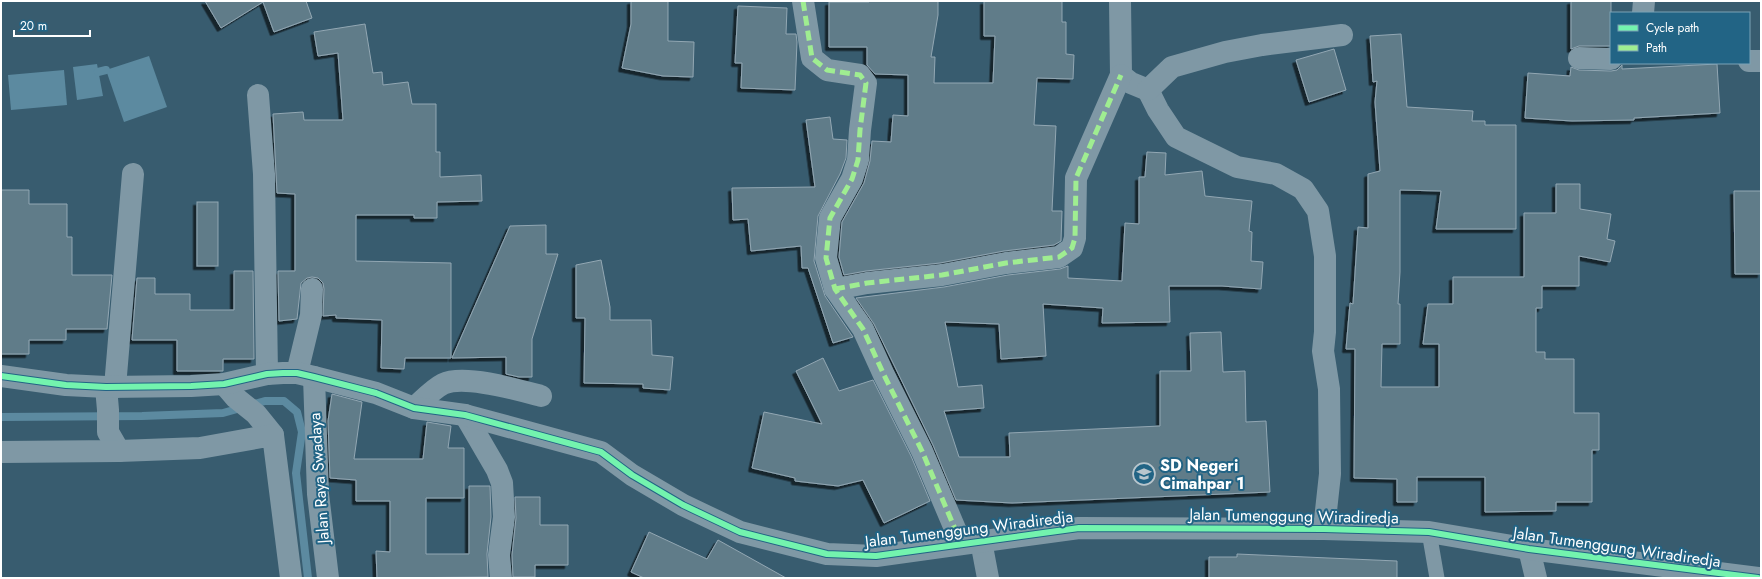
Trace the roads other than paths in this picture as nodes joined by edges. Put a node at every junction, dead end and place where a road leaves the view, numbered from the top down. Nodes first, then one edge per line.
1 (803, 1) edge
2 (1120, 1) edge
3 (1644, 1) edge
4 (1643, 12) edge
5 (1342, 35) dead end
6 (1579, 58) dead end
7 (1610, 58) edge
8 (1750, 61) edge
9 (1761, 61) edge
10 (1121, 75) junction
11 (1148, 90) junction
12 (258, 95) dead end
13 (133, 174) dead end
14 (312, 289) dead end
15 (835, 289) junction
16 (267, 374) junction
17 (305, 375) junction
18 (1, 376) edge
19 (110, 387) junction
20 (230, 391) junction
21 (541, 396) dead end
22 (414, 408) junction
23 (465, 415) junction
24 (273, 435) junction
25 (119, 451) junction
26 (1, 452) edge
27 (1324, 529) junction
28 (1429, 532) junction
29 (971, 542) junction
30 (1528, 549) junction
31 (1676, 573) edge
32 (291, 578) edge
33 (328, 578) edge
34 (501, 578) edge
35 (988, 578) edge
36 (1437, 578) edge
37 (1536, 578) edge
38 (1758, 578) edge

1 - 15 street
2 - 10 street
3 - 4 street
5 - 11 street
6 - 7 street
8 - 9 street
10 - 11 street
10 - 15 street
11 - 27 street
12 - 16 street
13 - 19 street
14 - 17 street, Jalan Raya Swadaya
15 - 29 street
16 - 17 street, Jalan Tumenggung Wiradiredja
16 - 20 street, Jalan Tumenggung Wiradiredja
17 - 22 street, Jalan Tumenggung Wiradiredja
17 - 33 street, Jalan Raya Swadaya
18 - 19 street, Jalan Tumenggung Wiradiredja
19 - 20 street, Jalan Tumenggung Wiradiredja
19 - 25 street
20 - 24 street
21 - 22 street
22 - 23 street, Jalan Tumenggung Wiradiredja
23 - 29 street, Jalan Tumenggung Wiradiredja
23 - 34 street
24 - 25 street
24 - 32 street
25 - 26 street
27 - 28 street, Jalan Tumenggung Wiradiredja
27 - 29 street, Jalan Tumenggung Wiradiredja
28 - 30 street, Jalan Tumenggung Wiradiredja
28 - 36 lane
29 - 35 street
30 - 31 street, Jalan Tumenggung Wiradiredja
30 - 37 street
31 - 38 street, Jalan Tumenggung Wiradiredja

